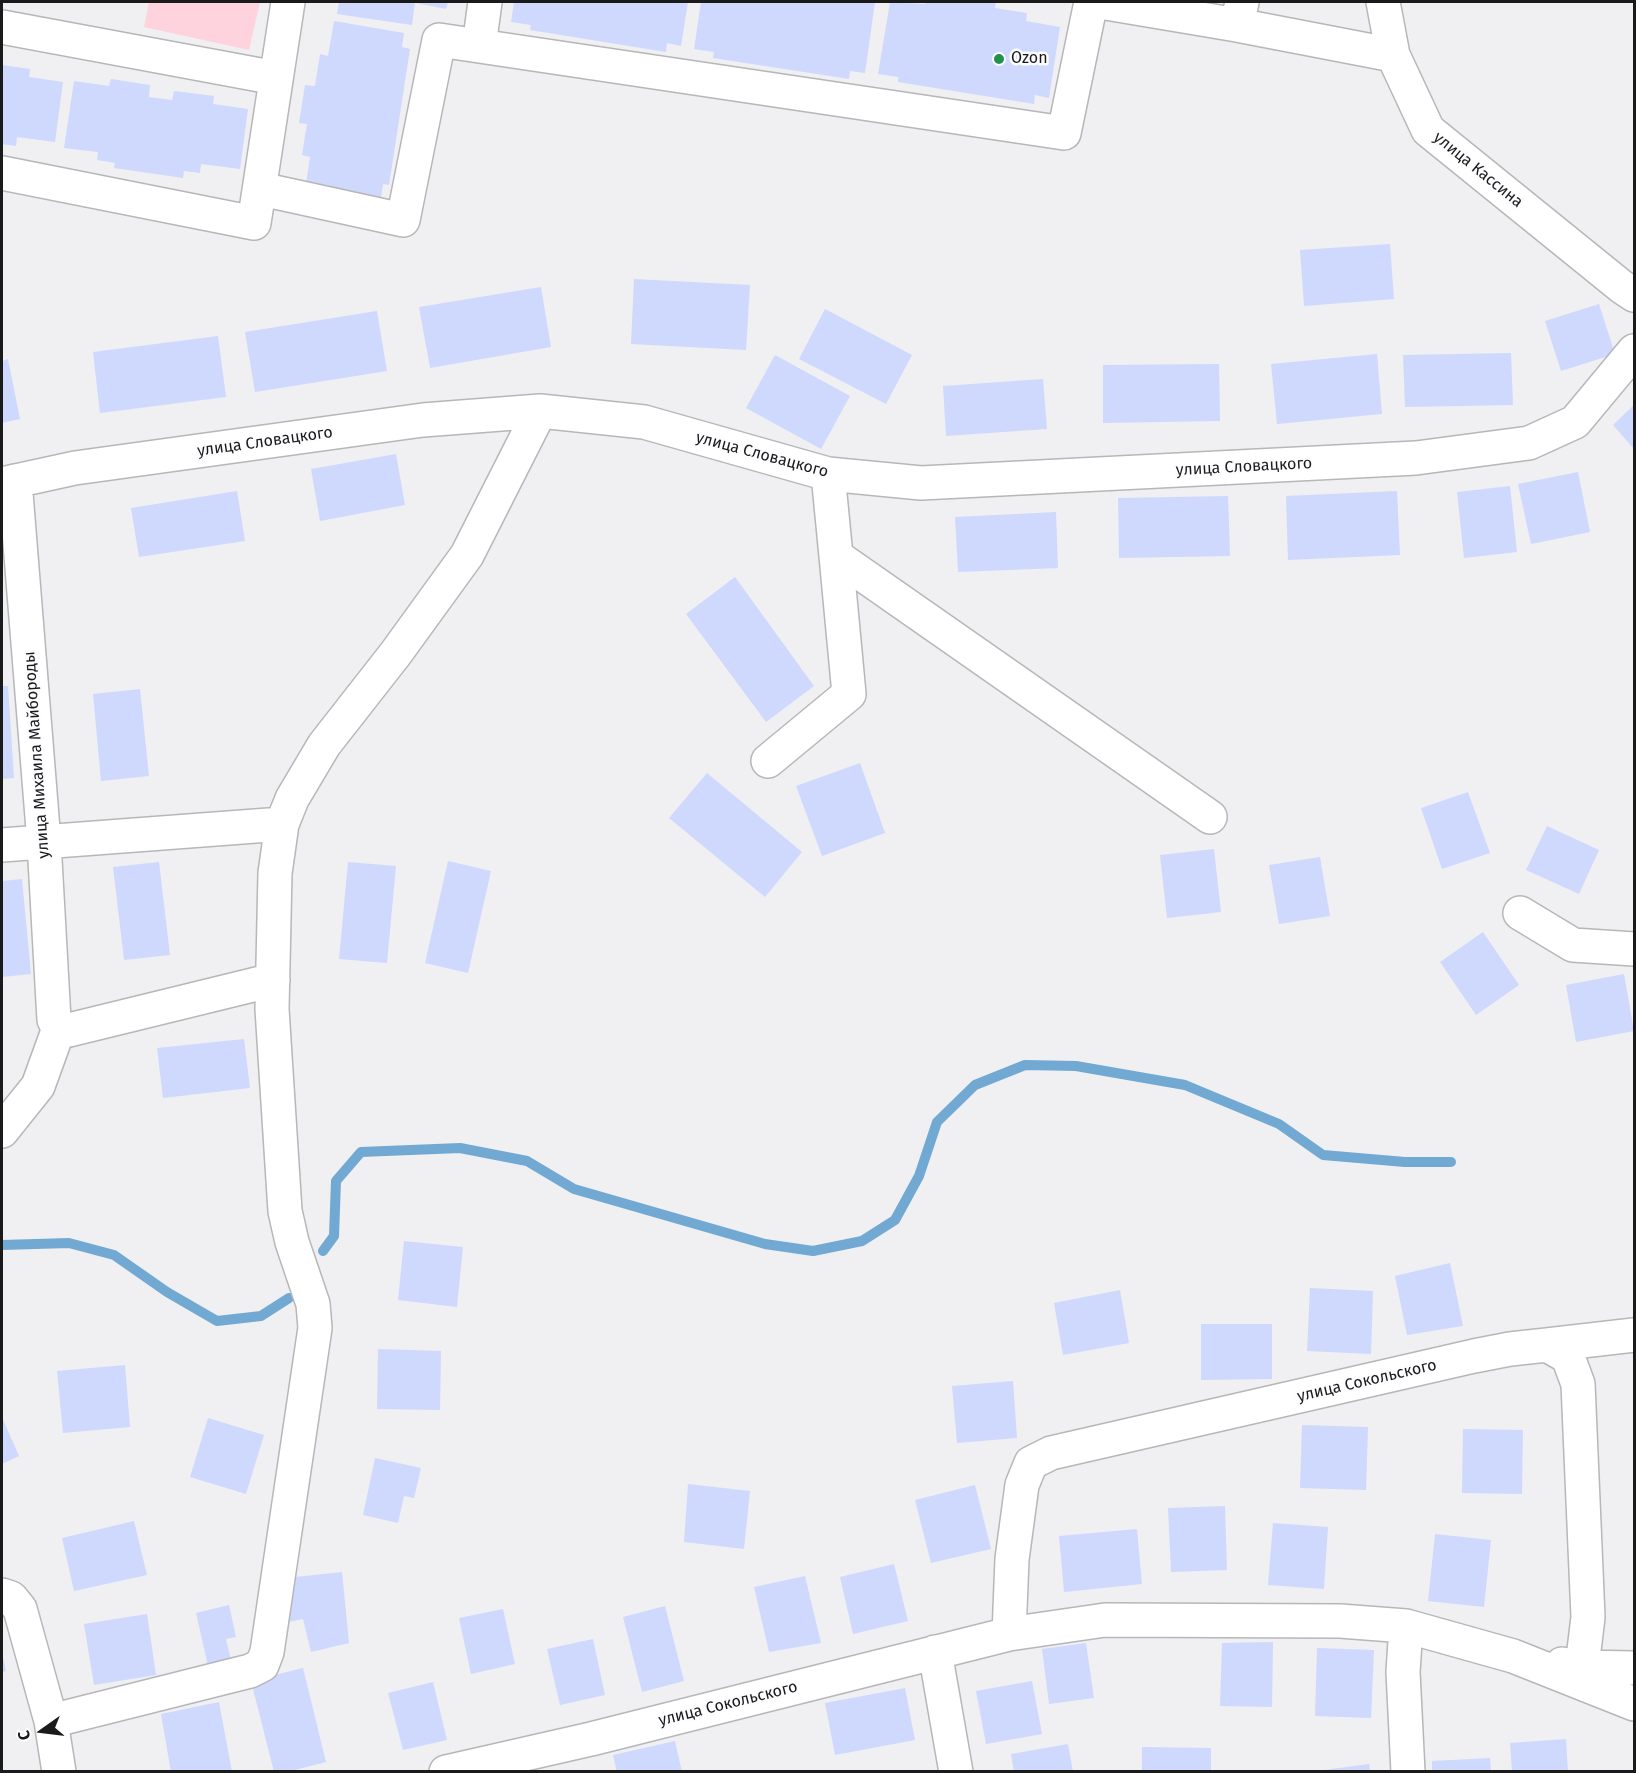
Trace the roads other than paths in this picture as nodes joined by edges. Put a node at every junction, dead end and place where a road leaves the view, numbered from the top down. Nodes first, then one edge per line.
1 (288, 2) edge
2 (485, 2) edge
3 (1092, 2) edge
4 (1100, 2) edge
5 (1383, 2) edge
6 (1239, 13) edge
7 (2, 27) edge
8 (479, 46) junction
9 (1394, 55) junction
10 (276, 78) junction
11 (2, 173) edge
12 (261, 189) junction
13 (1635, 295) edge
14 (1635, 351) edge
15 (540, 411) junction
16 (828, 474) junction
17 (8, 483) edge
18 (836, 556) junction
19 (768, 761) dead end
20 (1210, 817) dead end
21 (282, 824) junction
22 (44, 842) junction
23 (2, 845) edge
24 (1520, 913) dead end
25 (1635, 949) edge
26 (273, 980) junction
27 (59, 1028) junction
28 (2, 1131) edge
29 (1635, 1335) edge
30 (1547, 1345) junction
31 (11, 1602) edge
32 (1406, 1626) junction
33 (1009, 1634) junction
34 (935, 1652) junction
35 (1513, 1656) junction
36 (1582, 1667) junction
37 (1635, 1668) edge
38 (1635, 1704) edge
39 (51, 1722) junction
40 (462, 1769) edge
41 (59, 1772) edge
42 (956, 1772) edge
43 (1408, 1772) edge

1 - 10 street
2 - 8 street
3 - 8 street
4 - 6 street
5 - 9 street, улица Кассина
6 - 9 street
7 - 10 street
8 - 12 street
9 - 13 street, улица Кассина
10 - 12 street
11 - 12 street
14 - 16 street, улица Словацкого
15 - 16 street, улица Словацкого
15 - 17 street, улица Словацкого
15 - 21 street
16 - 18 street
17 - 22 street, улица Михаила Майбороды
18 - 19 street
18 - 20 street
21 - 22 street
21 - 26 street
22 - 23 street
22 - 27 street, улица Михаила Майбороды
24 - 25 street
26 - 27 street
26 - 39 street
27 - 28 street
29 - 30 street, улица Сокольского
30 - 33 street, улица Сокольского
30 - 36 street
31 - 39 street
32 - 33 street, улица Сокольского
32 - 35 street, улица Сокольского
32 - 43 street
33 - 34 street, улица Сокольского
34 - 40 street, улица Сокольского
34 - 42 street
35 - 36 street
35 - 38 street, улица Сокольского
36 - 37 street
39 - 41 street

